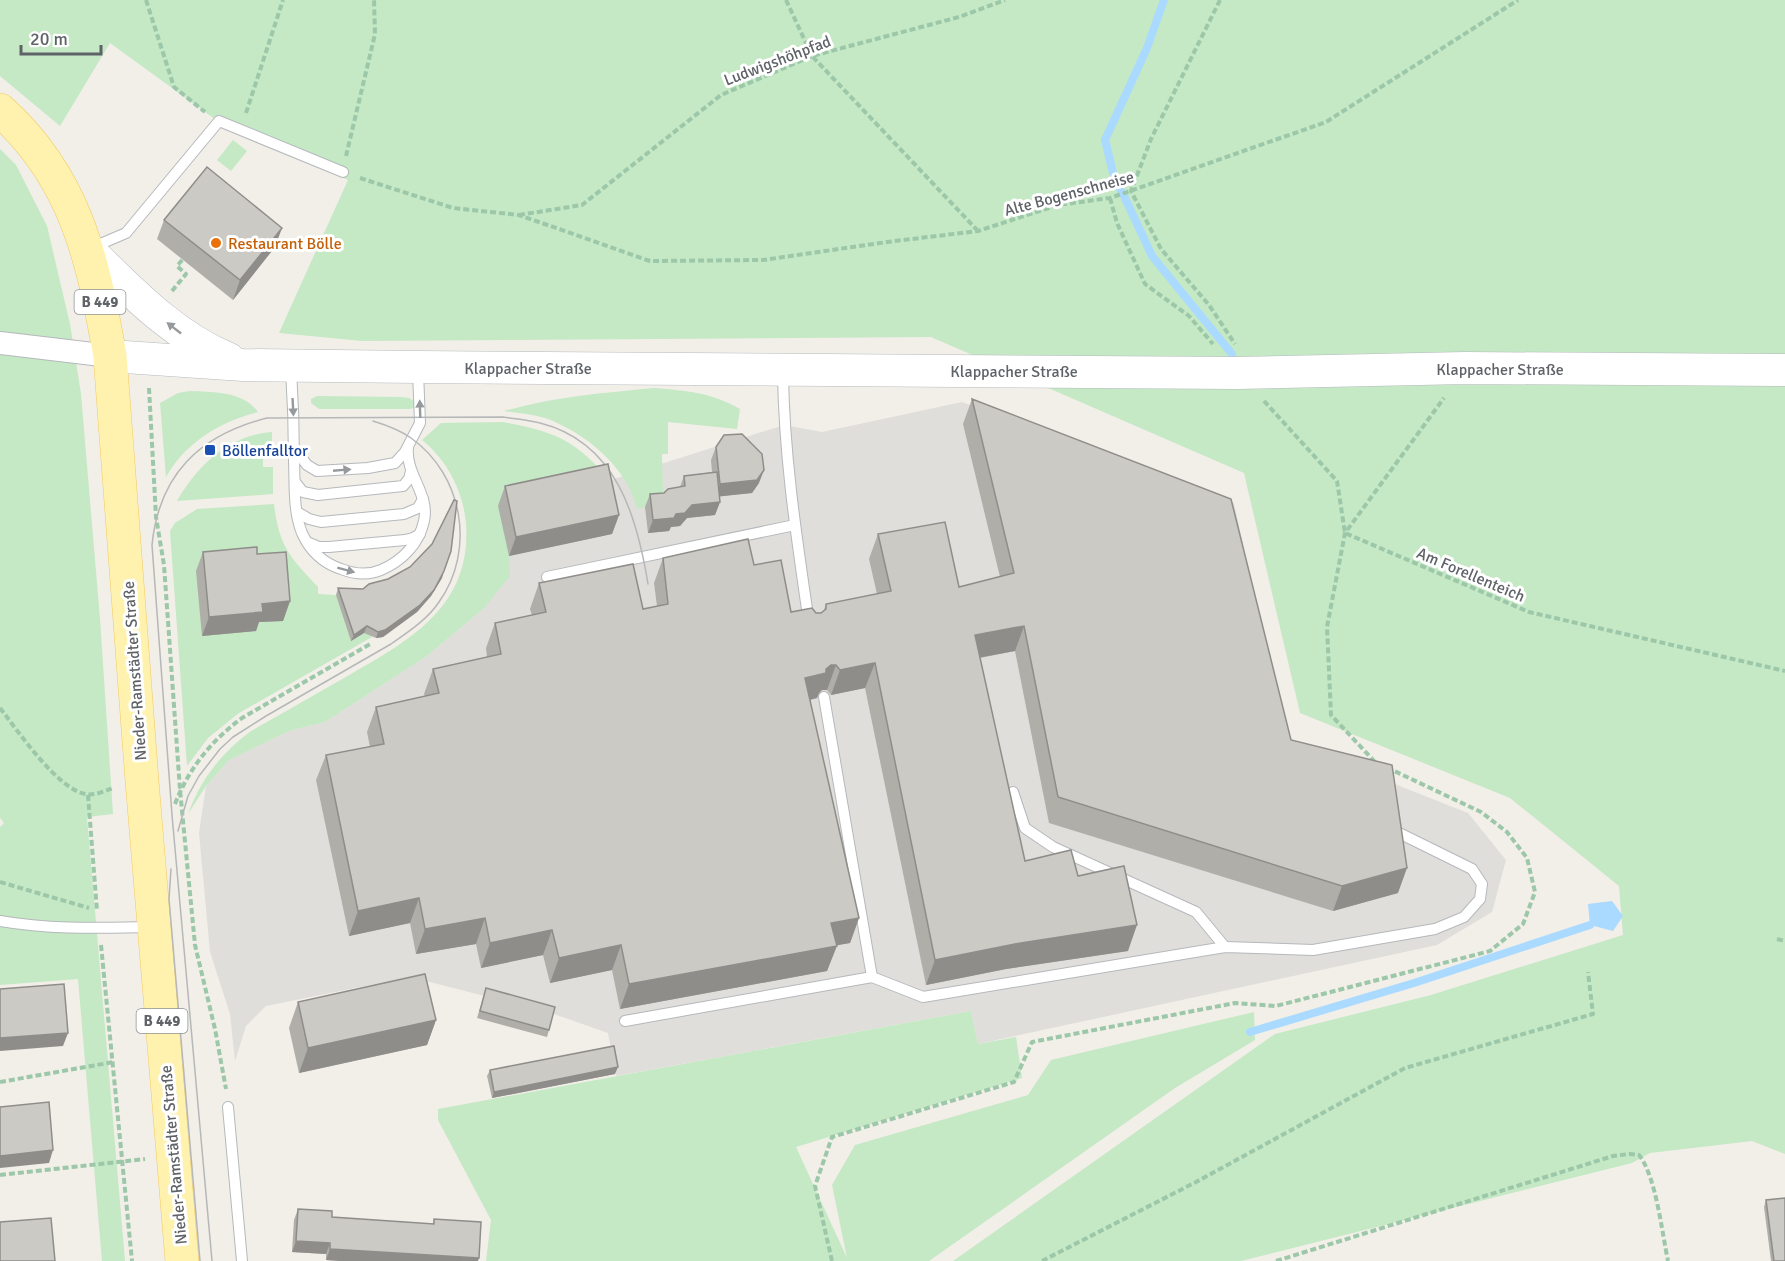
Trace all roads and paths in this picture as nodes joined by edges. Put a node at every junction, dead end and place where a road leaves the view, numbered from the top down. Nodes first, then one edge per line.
1 (146, 0) edge
2 (283, 0) edge
3 (374, 0) edge
4 (786, 0) edge
5 (1005, 0) edge
6 (1220, 0) edge
7 (1518, 0) edge
8 (812, 56) junction
9 (0, 110) edge
10 (219, 121) junction
11 (241, 129) junction
12 (343, 172) junction
13 (1131, 191) junction
14 (1110, 198) junction
15 (519, 215) junction
16 (978, 231) junction
17 (88, 249) junction
18 (183, 259) dead end
19 (178, 284) dead end
20 (0, 343) edge
21 (110, 356) junction
22 (243, 365) junction
23 (291, 366) junction
24 (418, 368) junction
25 (1466, 368) junction
26 (783, 369) junction
27 (1785, 370) edge
28 (1246, 372) junction
29 (149, 394) dead end
30 (294, 447) junction
31 (408, 447) junction
32 (411, 471) junction
33 (295, 482) junction
34 (423, 499) junction
35 (297, 512) junction
36 (795, 525) junction
37 (1345, 533) junction
38 (420, 534) junction
39 (307, 542) junction
40 (547, 577) dead end
41 (810, 631) edge
42 (372, 643) dead end
43 (1785, 671) edge
44 (824, 697) edge
45 (0, 708) edge
46 (142, 781) junction
47 (180, 790) junction
48 (1013, 792) dead end
49 (88, 795) junction
50 (173, 809) dead end
51 (1397, 832) edge
52 (0, 882) edge
53 (97, 910) junction
54 (0, 921) edge
55 (154, 927) junction
56 (99, 928) junction
57 (1777, 939) dead end
58 (1785, 941) edge
59 (1225, 947) junction
60 (1588, 972) dead end
61 (872, 977) junction
62 (625, 1021) dead end
63 (114, 1062) junction
64 (0, 1082) edge
65 (228, 1107) joint
66 (173, 1155) junction
67 (123, 1162) junction
68 (0, 1175) edge
69 (132, 1261) edge
70 (182, 1261) edge
71 (242, 1261) edge
72 (832, 1261) edge
73 (1042, 1261) edge
74 (1276, 1261) edge
75 (1668, 1261) edge

1 - 10 path
2 - 11 path
3 - 12 path
4 - 8 path
5 - 8 path, Ludwigshöhpfad
6 - 13 path
7 - 13 path, Alte Bogenschneise
8 - 15 path, Ludwigshöhpfad
8 - 16 path
9 - 17 main road, Nieder-Ramstädter Straße / B 449
10 - 11 lane
10 - 17 lane
11 - 12 lane
12 - 15 path
13 - 14 path, Alte Bogenschneise
13 - 28 path
14 - 16 path, Alte Bogenschneise
14 - 28 path
15 - 16 path, Alte Bogenschneise
17 - 21 main road, Nieder-Ramstädter Straße / B 449
22 -> 17 main road, Klappacher Straße
18 - 19 path
20 - 21 street
21 - 22 main road, Klappacher Straße
21 - 46 main road, Nieder-Ramstädter Straße / B 449
22 - 23 main road, Klappacher Straße
23 - 24 main road, Klappacher Straße
23 -> 30 lane
24 - 26 main road, Klappacher Straße
31 -> 24 lane
25 - 27 main road, Klappacher Straße
25 - 28 main road, Klappacher Straße
25 - 37 path
26 - 28 main road, Klappacher Straße
26 - 36 lane
28 - 37 path
29 - 47 path
30 -> 31 lane
30 - 33 lane
31 - 32 lane
32 - 33 lane
32 - 34 lane
33 - 35 lane
34 - 35 lane
34 - 38 lane
35 - 39 lane
36 - 40 lane
36 - 41 lane
37 - 43 path, Am Forellenteich
37 - 72 path
38 - 39 lane
39 -> 38 lane
42 - 47 path
44 - 61 lane
45 - 49 path
46 - 49 path
46 - 55 main road, Nieder-Ramstädter Straße / B 449
47 - 50 path
47 - 65 path
48 - 59 lane
49 - 53 path
51 - 59 lane
52 - 53 path
53 - 56 path
54 - 56 lane
55 - 56 lane
55 - 66 main road, Nieder-Ramstädter Straße / B 449
56 - 63 path
57 - 58 path
59 - 61 lane
60 - 73 path
61 - 62 lane
63 - 64 path
63 - 67 path
65 - 71 lane
66 - 67 path
66 - 70 main road, Nieder-Ramstädter Straße / B 449
67 - 68 path
67 - 69 path
74 - 75 path

